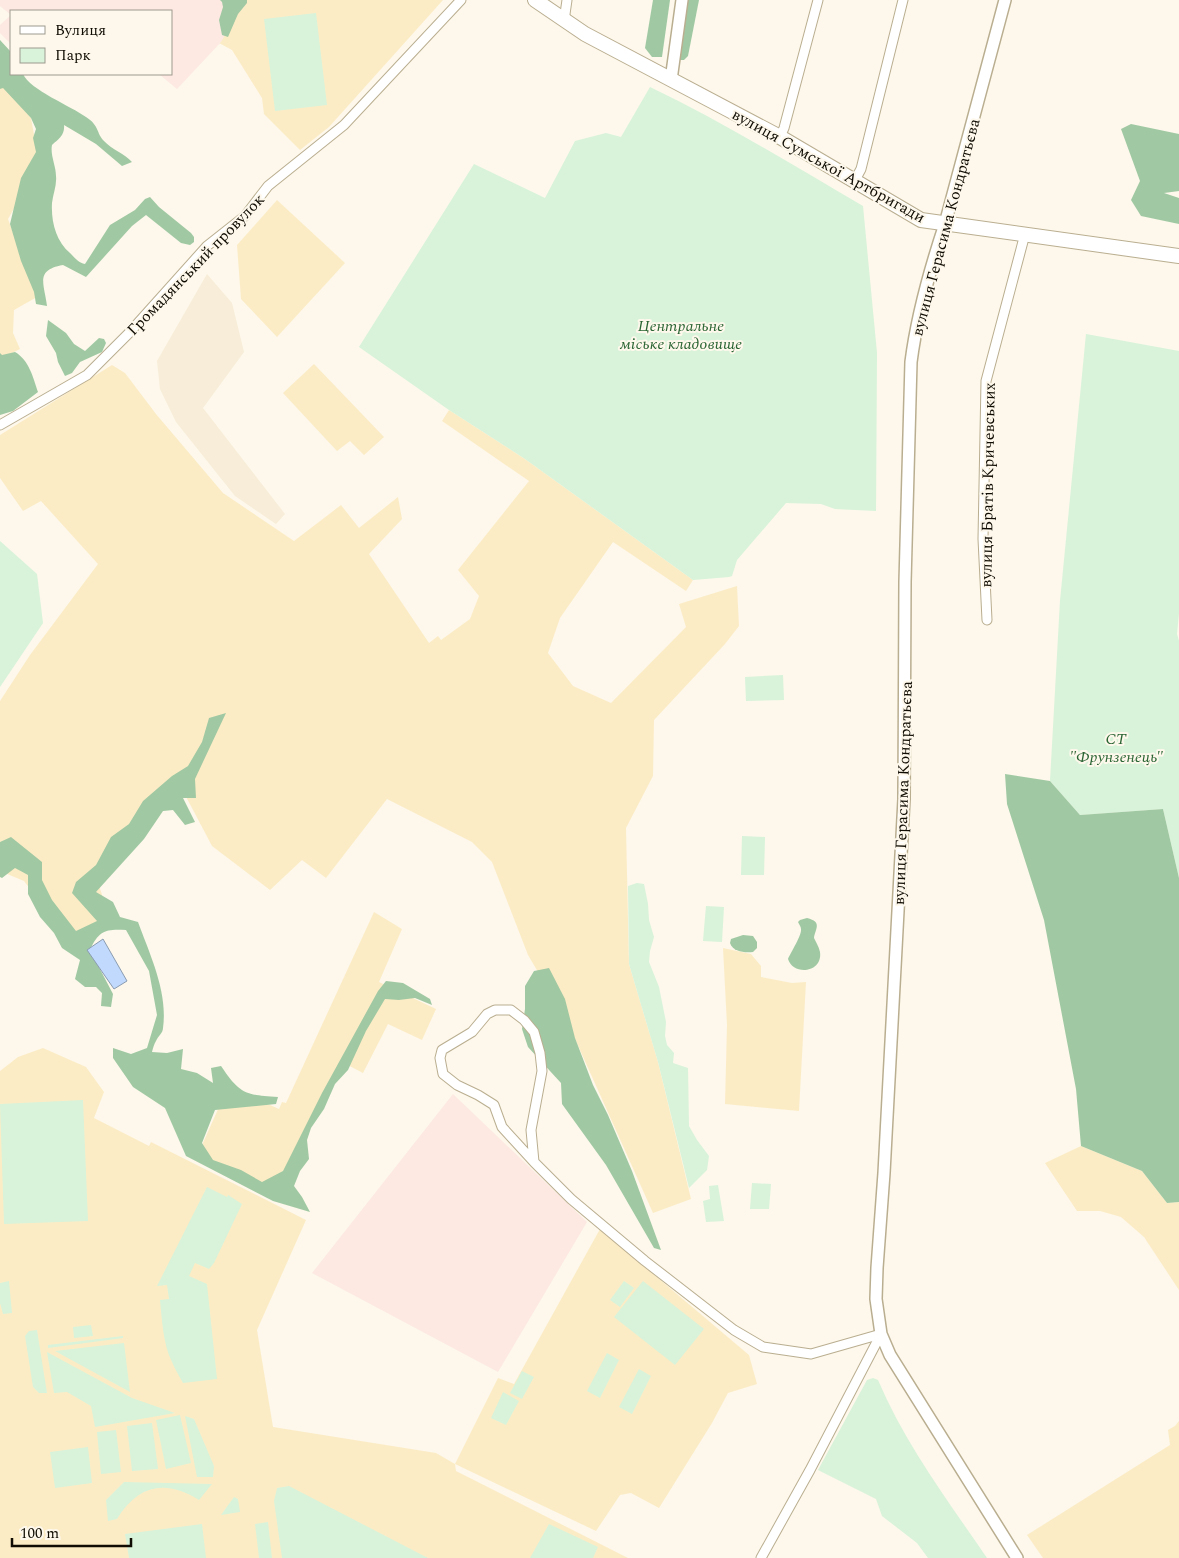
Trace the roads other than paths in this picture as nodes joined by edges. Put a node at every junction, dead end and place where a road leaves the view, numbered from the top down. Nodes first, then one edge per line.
1 (461, 0) edge
2 (535, 0) edge
3 (567, 0) edge
4 (682, 0) edge
5 (818, 0) edge
6 (903, 0) edge
7 (1004, 0) edge
8 (564, 21) junction
9 (671, 80) junction
10 (780, 138) junction
11 (855, 180) junction
12 (945, 224) junction
13 (1025, 234) junction
14 (1179, 256) edge
15 (0, 424) edge
16 (987, 620) dead end
17 (534, 1162) junction
18 (880, 1334) junction
19 (761, 1558) edge
20 (1017, 1558) edge

1 - 15 street, Громадянський провулок
2 - 8 main road, вулиця Сумської Артбригади
3 - 8 street
4 - 9 main road
5 - 10 street
6 - 11 street
7 - 12 main road, вулиця Герасима Кондратьєва
8 - 9 main road, вулиця Сумської Артбригади
9 - 10 main road, вулиця Сумської Артбригади
10 - 11 main road, вулиця Сумської Артбригади
11 - 12 main road, вулиця Сумської Артбригади
12 - 13 main road, вулиця Сумської Артбригади
12 - 18 main road, вулиця Герасима Кондратьєва
13 - 14 main road, вулиця Сумської Артбригади
13 - 16 street, вулиця Братів Кричевських
17 - 17 street
17 - 18 street
18 - 19 street
18 - 20 main road, вулиця Герасима Кондратьєва

